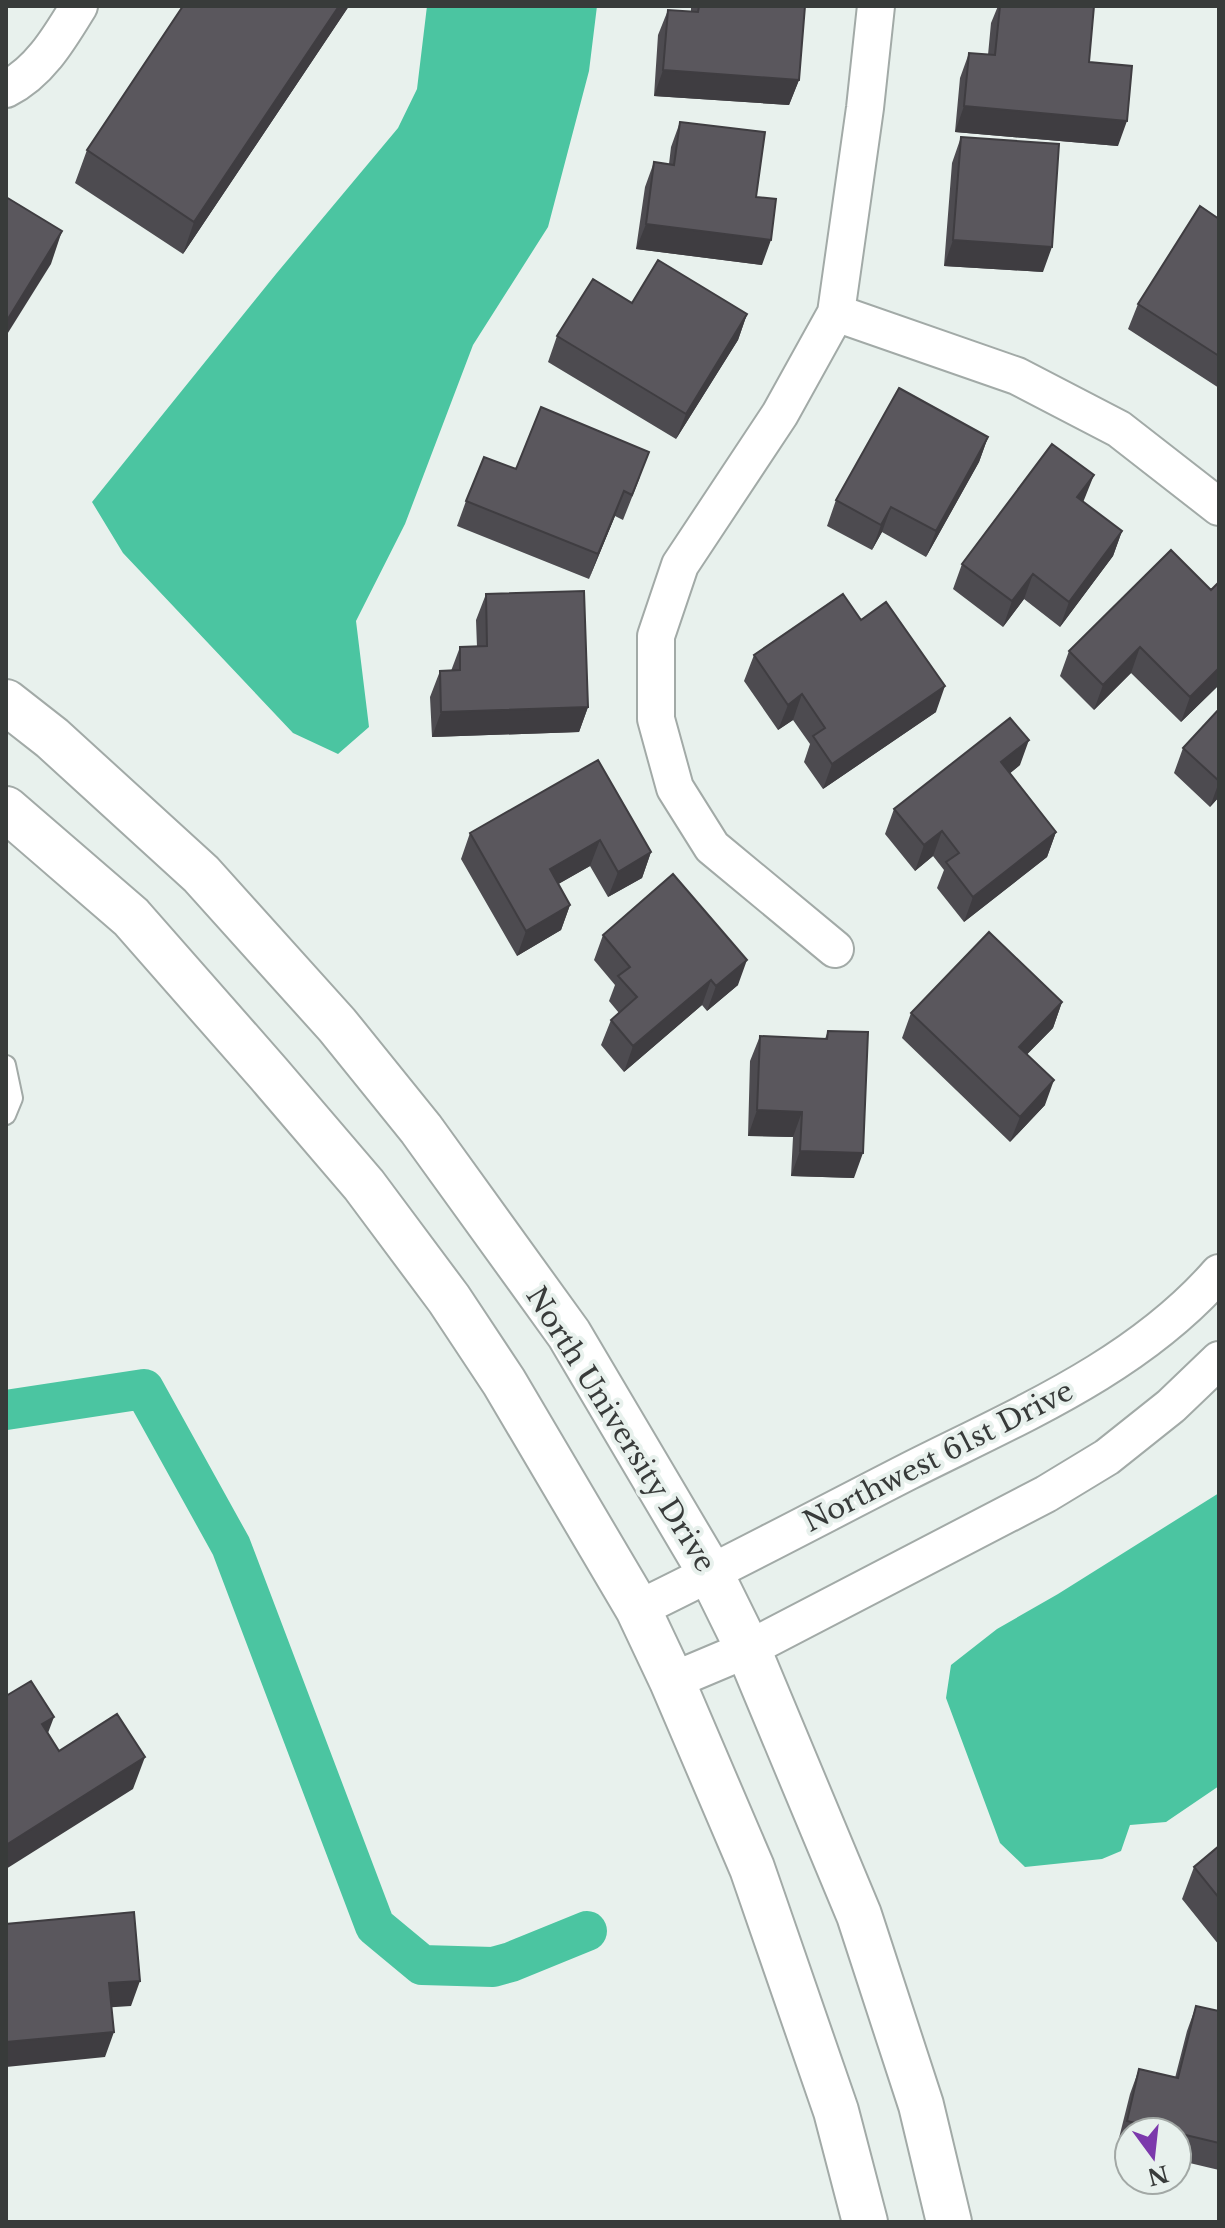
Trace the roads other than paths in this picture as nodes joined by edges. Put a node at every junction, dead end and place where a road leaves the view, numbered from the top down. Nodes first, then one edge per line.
1 (79, 6) edge
2 (876, 6) edge
3 (6, 89) edge
4 (836, 313) junction
5 (1219, 507) edge
6 (6, 702) edge
7 (6, 809) edge
8 (835, 949) dead end
9 (6, 1065) edge
10 (6, 1115) edge
11 (1219, 1273) edge
12 (1219, 1360) edge
13 (711, 1574) junction
14 (638, 1609) junction
15 (748, 1649) junction
16 (672, 1681) junction
17 (865, 2222) edge
18 (949, 2222) edge

1 - 3 street
2 - 4 street
4 - 5 street
4 - 8 street
6 - 13 main road, North University Drive
7 - 14 main road
9 - 10 lane
11 - 13 street, Northwest 61st Drive
12 - 15 street
13 - 14 street, Northwest 61st Drive
13 - 15 main road, North University Drive
14 - 16 main road
15 - 16 street
15 - 18 main road, North University Drive
16 - 17 main road

